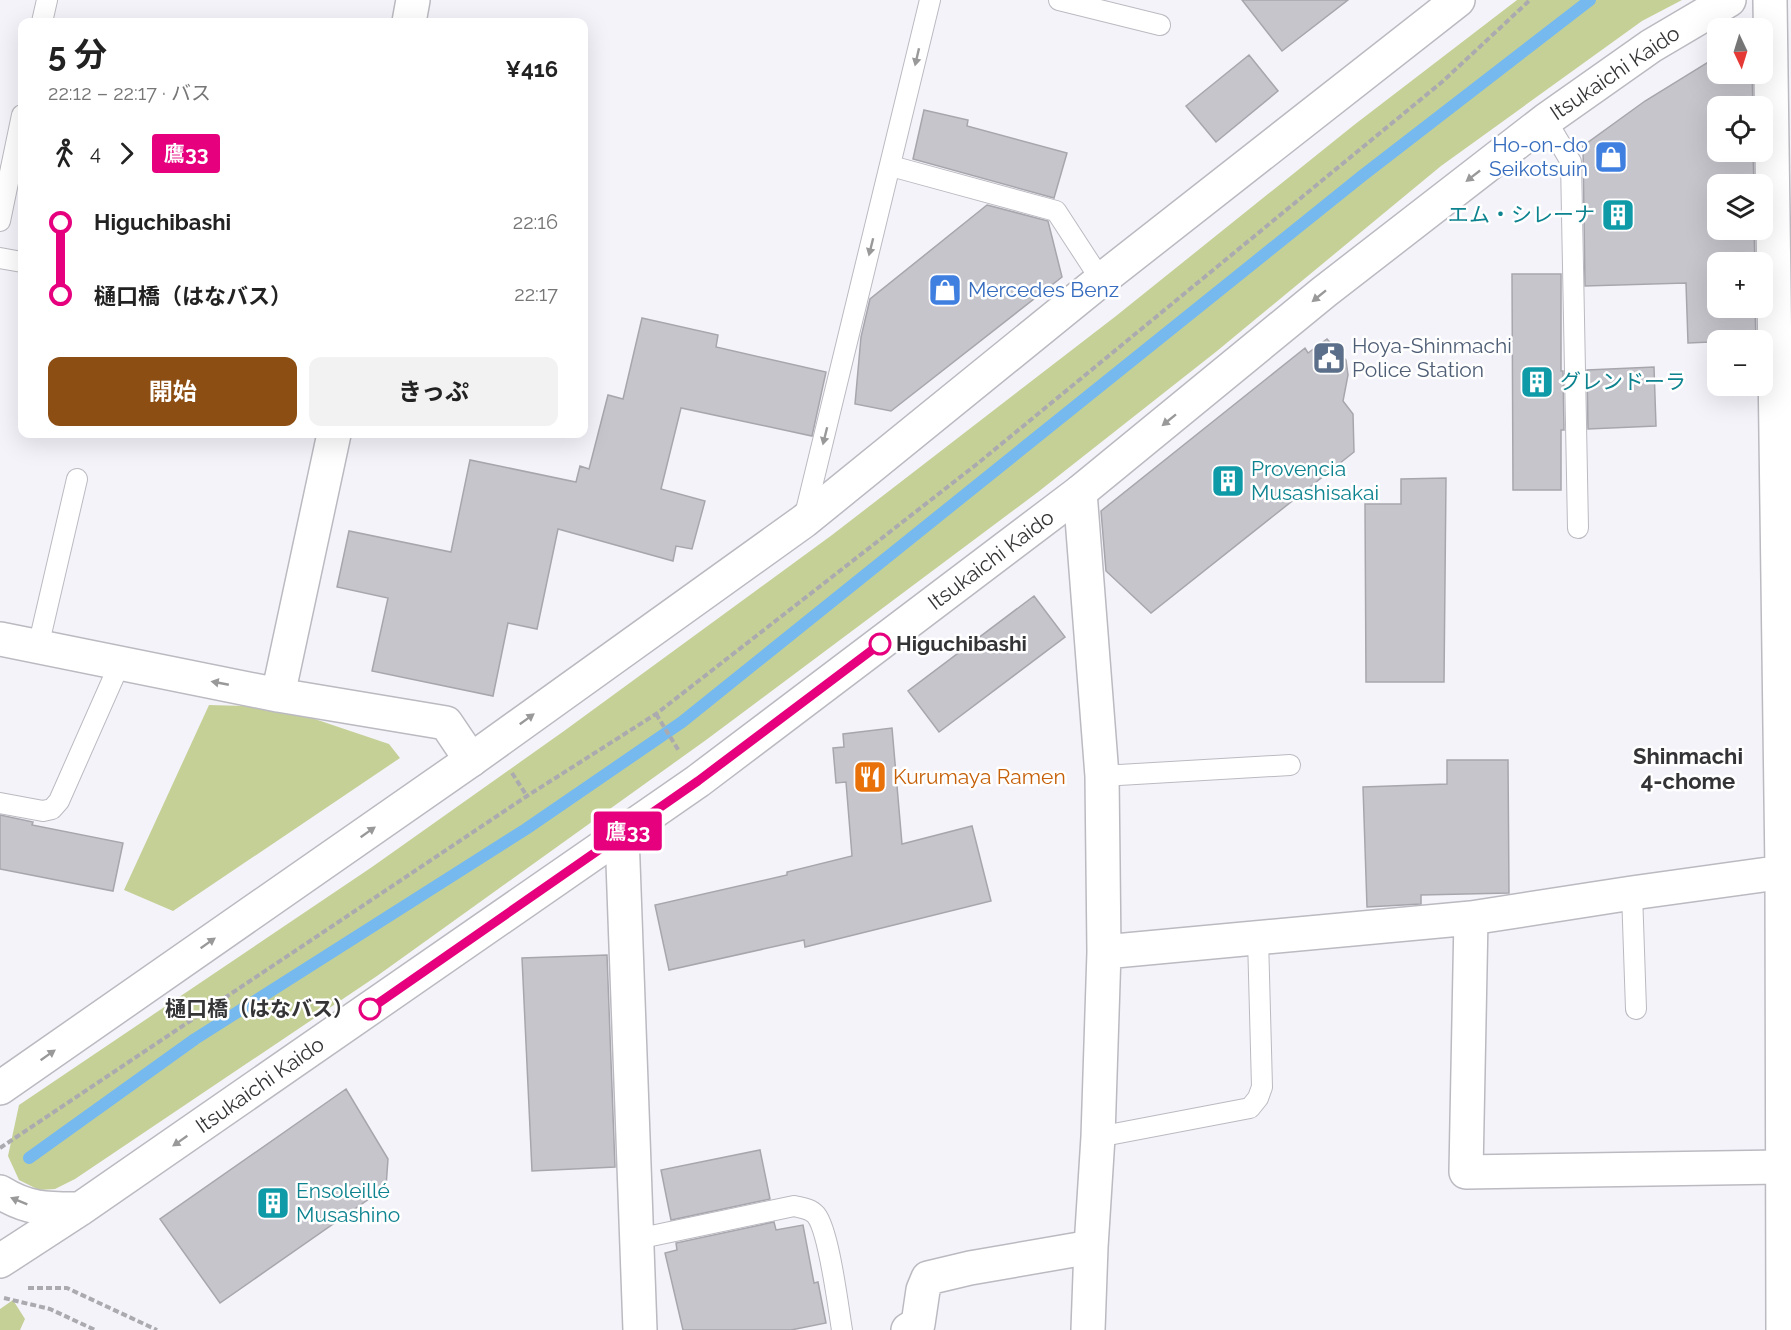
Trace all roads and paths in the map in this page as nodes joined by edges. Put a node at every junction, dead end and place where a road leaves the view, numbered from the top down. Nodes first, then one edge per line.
1 (47, 0) edge
2 (413, 0) edge
3 (930, 0) edge
4 (1059, 0) edge
5 (1458, 0) edge
6 (1530, 0) edge
7 (1729, 0) edge
8 (1770, 0) edge
9 (43, 18) edge
10 (410, 18) edge
11 (1160, 25) dead end
12 (1546, 120) junction
13 (18, 134) edge
14 (891, 166) junction
15 (0, 221) edge
16 (0, 258) edge
17 (18, 261) edge
18 (1101, 280) junction
19 (333, 438) edge
20 (77, 479) dead end
21 (1080, 492) junction
22 (804, 521) junction
23 (1578, 528) dead end
24 (0, 639) edge
25 (38, 647) junction
26 (120, 663) junction
27 (278, 695) junction
28 (656, 714) junction
29 (673, 740) dead end
30 (471, 760) junction
31 (1290, 765) dead end
32 (1102, 776) junction
33 (0, 803) edge
34 (622, 835) junction
35 (1787, 871) edge
36 (1632, 893) junction
37 (1471, 918) junction
38 (1258, 938) junction
39 (1104, 952) junction
40 (1636, 1009) dead end
41 (1787, 1066) edge
42 (0, 1088) edge
43 (1098, 1137) junction
44 (0, 1148) edge
45 (1783, 1167) junction
46 (0, 1192) edge
47 (81, 1209) junction
48 (637, 1239) junction
49 (1787, 1242) edge
50 (1091, 1247) junction
51 (0, 1262) edge
52 (22, 1288) dead end
53 (0, 1297) edge
54 (95, 1330) edge
55 (157, 1330) edge
56 (640, 1330) edge
57 (842, 1330) edge
58 (908, 1330) edge
59 (1088, 1330) edge
60 (1783, 1330) edge

1 - 9 lane
2 - 10 street
3 -> 14 lane
4 - 11 lane
5 - 18 street
6 - 28 path
7 - 12 street, Itsukaichi Kaido
8 - 35 street
12 -> 21 street, Itsukaichi Kaido
12 - 23 lane
13 - 15 lane
14 - 18 lane
14 -> 22 lane
16 - 17 lane
18 - 22 street
19 - 27 street
20 - 25 lane
21 - 32 street
21 - 34 street, Itsukaichi Kaido
30 -> 22 street
24 - 25 street
25 - 26 street
27 -> 26 street
26 - 33 lane
27 - 30 street
28 - 29 path
28 - 44 path
42 -> 30 street
31 - 32 lane
32 - 39 street
34 -> 47 street, Itsukaichi Kaido
34 - 48 street
35 - 36 street
35 - 41 street
36 - 37 street
36 - 40 lane
37 - 38 street
37 - 45 street
38 - 39 street
38 - 43 lane
39 - 43 street
41 - 45 street
43 - 50 street
45 - 49 street
47 -> 46 street
47 - 51 street, Itsukaichi Kaido
48 - 56 street
48 - 57 lane
49 - 60 street
50 - 58 street
50 - 59 street
52 - 55 path
53 - 54 path

